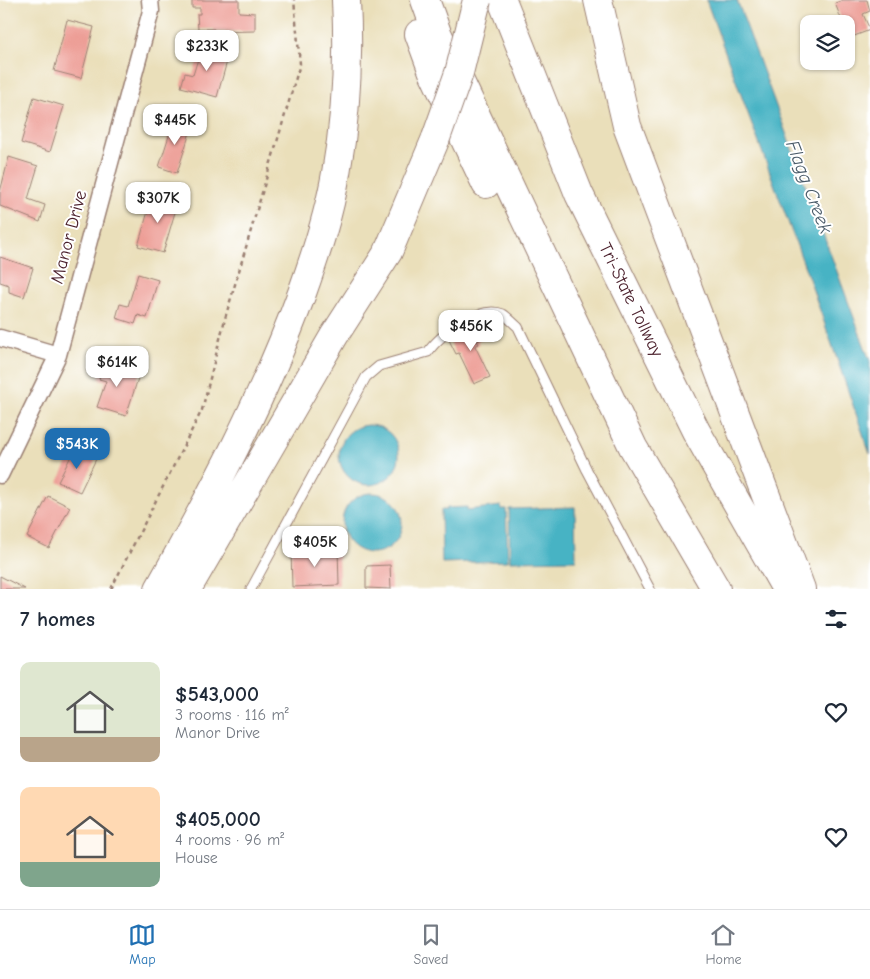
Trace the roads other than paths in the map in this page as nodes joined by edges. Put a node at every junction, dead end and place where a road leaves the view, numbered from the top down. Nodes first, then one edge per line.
1 (150, 0) edge
2 (346, 0) edge
3 (406, 0) edge
4 (425, 0) edge
5 (477, 0) edge
6 (502, 0) edge
7 (598, 0) edge
8 (535, 245) junction
9 (0, 338) edge
10 (58, 355) junction
11 (0, 475) edge
12 (159, 589) edge
13 (187, 589) edge
14 (251, 589) edge
15 (650, 589) edge
16 (716, 589) edge
17 (786, 589) edge
18 (801, 589) edge

1 - 10 street, Manor Drive
2 - 12 highway
3 - 8 highway
4 - 8 highway
5 - 13 highway, bridge
6 - 17 highway, Tri-State Tollway
7 - 18 highway
8 - 16 highway
9 - 10 street
10 - 11 street, Manor Drive
14 - 15 lane

